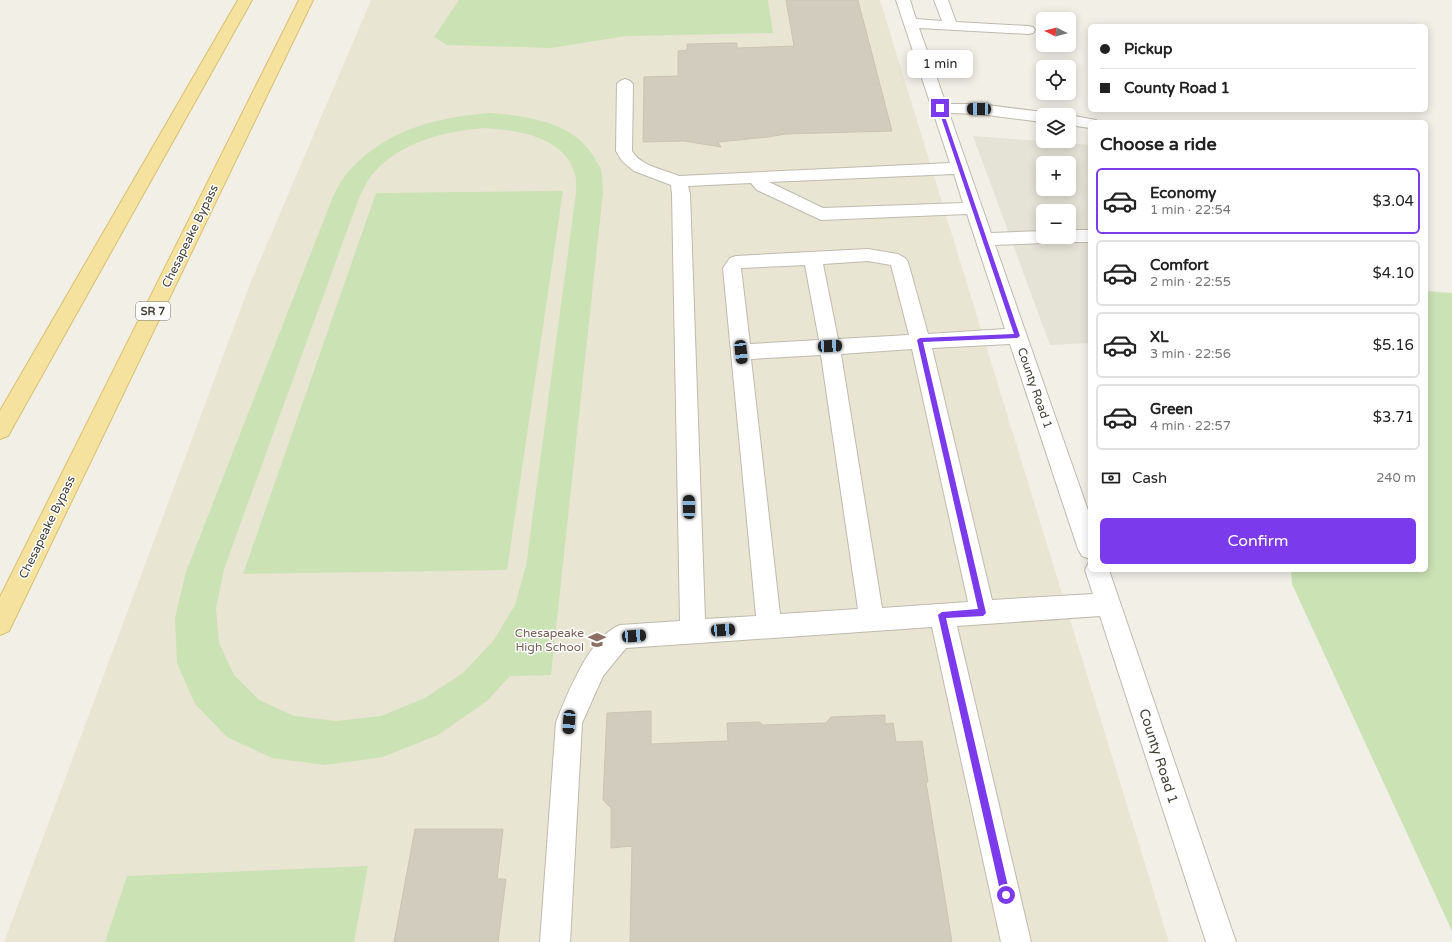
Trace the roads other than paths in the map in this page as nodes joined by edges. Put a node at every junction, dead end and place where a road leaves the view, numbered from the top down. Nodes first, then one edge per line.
1 (245, 0) edge
2 (306, 0) edge
3 (904, 0) edge
4 (941, 0) edge
5 (911, 23) junction
6 (951, 26) junction
7 (1028, 30) dead end
8 (626, 84) dead end
9 (940, 108) junction
10 (1036, 116) edge
11 (1076, 121) edge
12 (1088, 123) edge
13 (960, 168) junction
14 (756, 178) junction
15 (677, 181) junction
16 (974, 208) junction
17 (1076, 236) edge
18 (1088, 236) edge
19 (1036, 237) edge
20 (984, 239) junction
21 (813, 258) junction
22 (1017, 336) junction
23 (920, 340) junction
24 (830, 346) junction
25 (741, 352) junction
26 (0, 430) edge
27 (1088, 543) edge
28 (1098, 572) edge
29 (1108, 604) junction
30 (983, 613) junction
31 (942, 615) junction
32 (872, 620) junction
33 (0, 622) edge
34 (769, 627) junction
35 (693, 633) junction
36 (555, 942) edge
37 (1016, 942) edge
38 (1221, 942) edge

1 - 26 main road
2 - 33 main road, Chesapeake Bypass / SR 7
3 - 5 street, County Road 1
4 - 6 street
5 - 6 street
5 - 9 street, County Road 1
6 - 7 street
8 - 15 street
9 - 10 street
9 - 13 street, County Road 1
11 - 12 street
13 - 14 street
13 - 16 street, County Road 1
14 - 15 street
14 - 16 street
15 - 35 street
16 - 20 street, County Road 1
17 - 18 street
19 - 20 street
20 - 22 street, County Road 1
21 - 23 street
21 - 24 street
21 - 25 street
22 - 23 street
22 - 27 street, County Road 1
23 - 24 street
23 - 30 street
24 - 25 street
24 - 32 street
25 - 34 street
28 - 29 street, County Road 1
29 - 30 street
29 - 38 street, County Road 1
30 - 31 street
31 - 32 street
31 - 37 street
32 - 34 street
34 - 35 street
35 - 36 street

